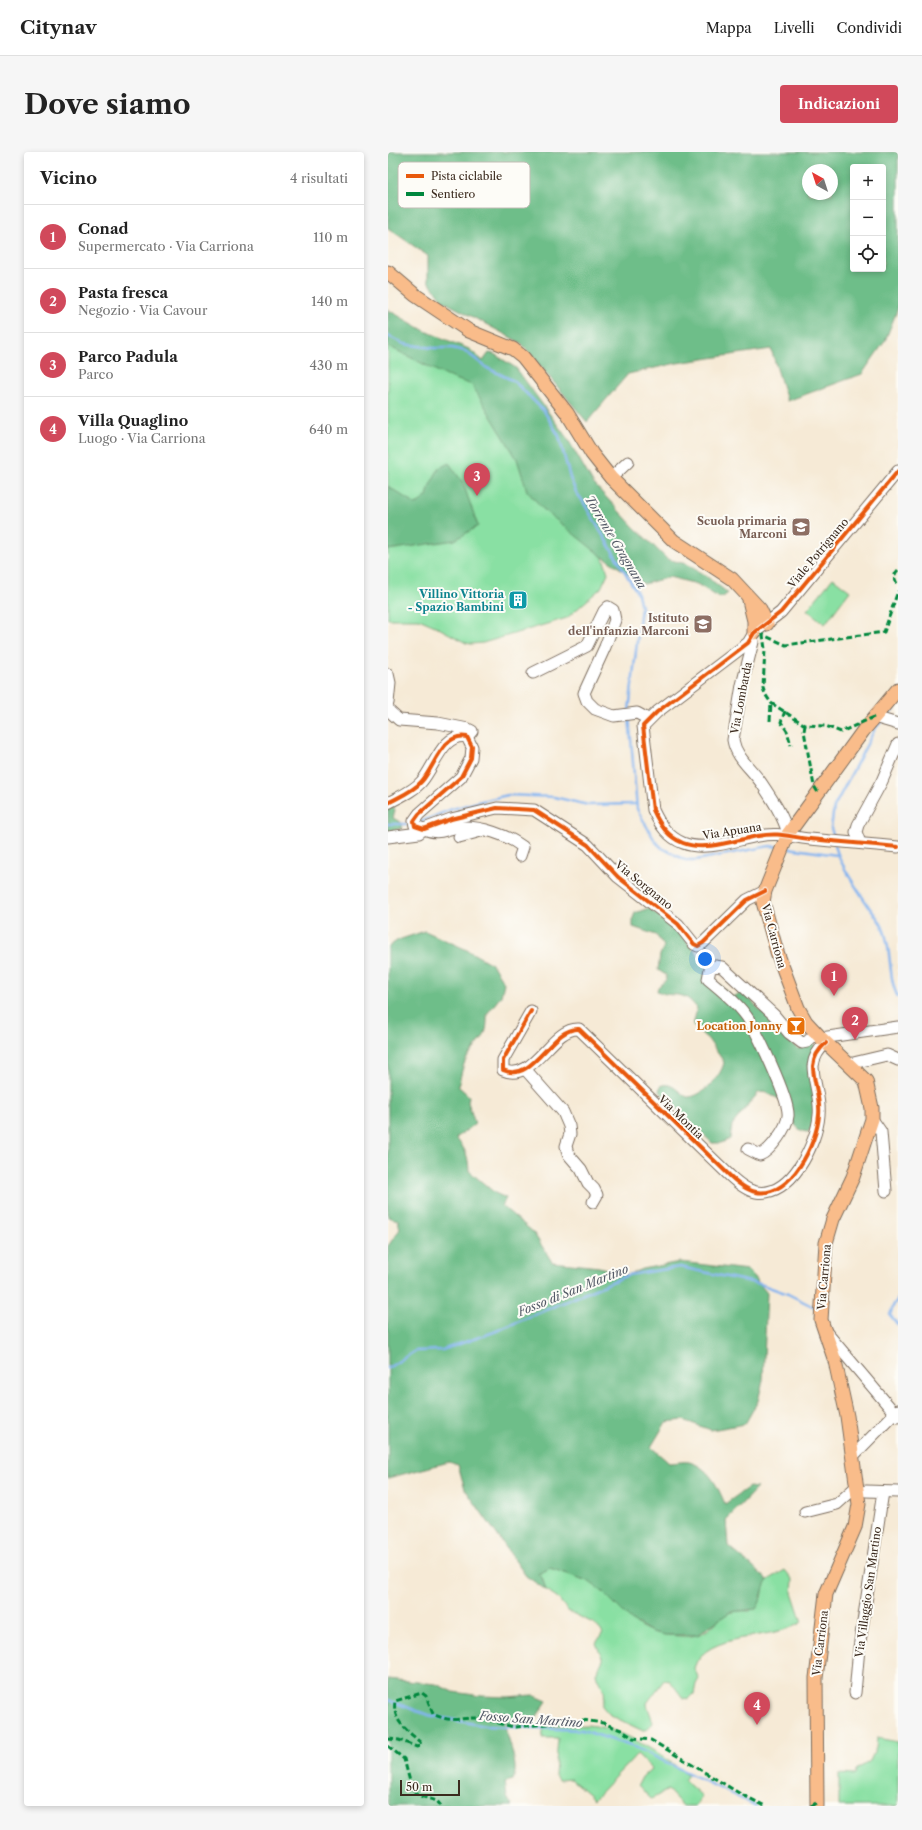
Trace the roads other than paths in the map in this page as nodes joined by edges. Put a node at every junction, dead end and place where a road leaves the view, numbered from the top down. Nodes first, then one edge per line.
1 (388, 272) edge
2 (628, 462) dead end
3 (898, 471) edge
4 (611, 478) junction
5 (745, 591) junction
6 (767, 624) junction
7 (752, 639) junction
8 (533, 673) dead end
9 (388, 674) edge
10 (898, 689) edge
11 (388, 703) edge
12 (388, 708) edge
13 (648, 719) junction
14 (884, 720) edge
15 (467, 737) junction
16 (898, 744) edge
17 (388, 803) edge
18 (780, 813) junction
19 (798, 815) junction
20 (421, 829) junction
21 (484, 830) junction
22 (388, 837) edge
23 (459, 837) dead end
24 (785, 842) junction
25 (860, 843) junction
26 (898, 847) edge
27 (520, 856) dead end
28 (765, 891) junction
29 (531, 1010) dead end
30 (898, 1027) edge
31 (821, 1038) junction
32 (898, 1060) edge
33 (849, 1064) junction
34 (525, 1069) junction
35 (872, 1120) junction
36 (748, 1149) dead end
37 (886, 1191) dead end
38 (593, 1202) dead end
39 (825, 1331) junction
40 (897, 1412) edge
41 (853, 1456) junction
42 (862, 1488) junction
43 (883, 1492) junction
44 (898, 1492) edge
45 (805, 1512) dead end
46 (855, 1693) dead end
47 (817, 1806) edge

1 - 4 main road
2 - 4 street
3 - 6 street, Viale Potrignano
4 - 5 main road
5 - 6 main road
5 - 7 main road
6 - 7 street, Viale Potrignano
7 - 13 street, Viale Potrignano
7 - 18 street, Via Lombarda
8 - 13 street
9 - 11 street
10 - 14 main road, Via Carriona
12 - 15 street
13 - 24 street, Via Apuana
14 - 19 main road, Via Carriona
15 - 17 street
15 - 20 street
16 - 25 street
18 - 19 street
18 - 24 street, Via Lombarda
19 - 24 main road, Via Carriona
20 - 21 street
20 - 22 street
20 - 28 street, Via Sorgnano
21 - 23 street
21 - 27 street
24 - 25 street, Via Apuana
24 - 28 main road, Via Carriona
25 - 26 street, Via Apuana
28 - 31 main road, Via Carriona
29 - 34 street
30 - 31 street
31 - 33 main road, Via Carriona
31 - 34 street, Via Montia
31 - 36 street
32 - 33 street
33 - 35 main road, Via Carriona
34 - 38 street
35 - 37 street, Via Carriona
35 - 39 main road, Via Carriona
39 - 40 street
39 - 41 main road, Via Carriona
40 - 41 street
41 - 42 main road, Via Carriona
42 - 43 street
42 - 45 street
42 - 47 main road, Via Carriona
43 - 44 street
43 - 46 street, Via Villaggio San Martino

